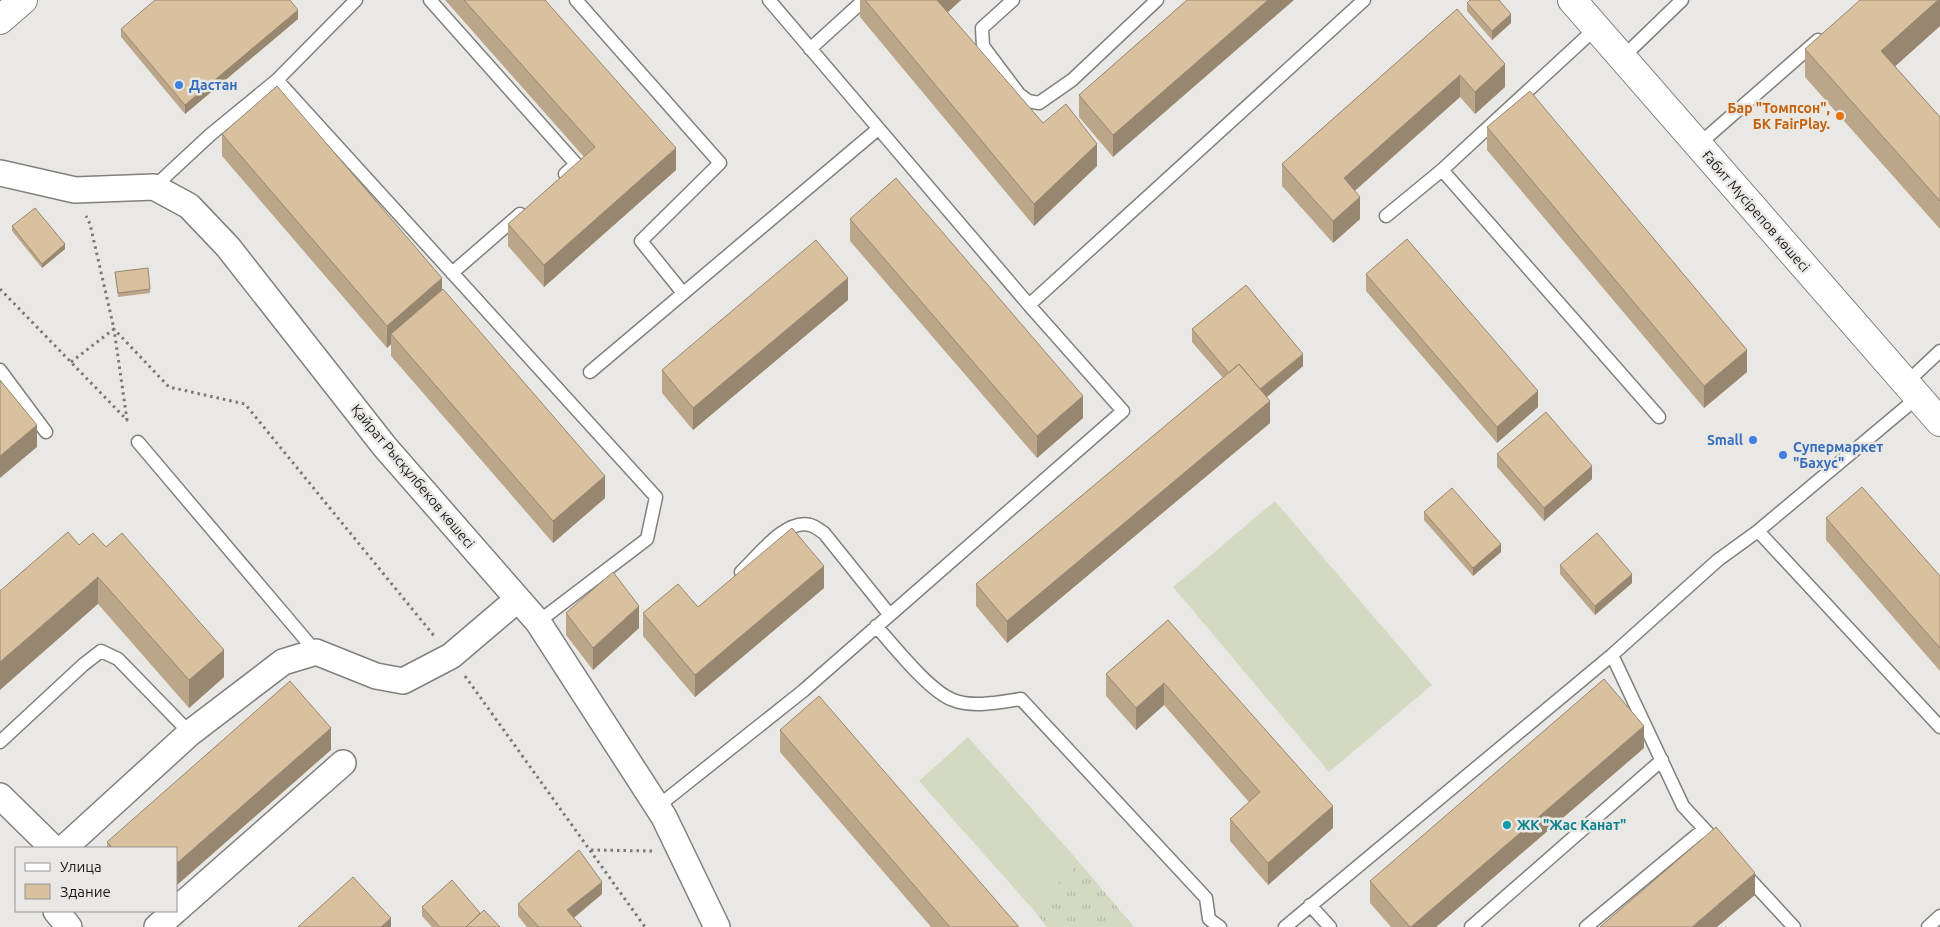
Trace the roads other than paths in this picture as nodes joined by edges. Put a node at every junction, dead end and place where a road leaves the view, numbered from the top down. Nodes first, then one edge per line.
1 (23, 0) edge
2 (356, 0) edge
3 (430, 0) edge
4 (576, 0) edge
5 (769, 0) edge
6 (864, 0) edge
7 (1013, 0) edge
8 (1157, 0) edge
9 (1364, 0) edge
10 (1572, 0) edge
11 (1682, 0) edge
12 (0, 20) edge
13 (1596, 28) junction
14 (1826, 33) edge
15 (810, 49) junction
16 (1624, 58) junction
17 (277, 80) junction
18 (878, 129) junction
19 (1698, 145) junction
20 (1442, 170) junction
21 (0, 173) edge
22 (555, 183) edge
23 (154, 187) junction
24 (533, 202) edge
25 (1386, 216) dead end
26 (452, 274) junction
27 (683, 293) junction
28 (1029, 305) junction
29 (1940, 351) edge
30 (0, 370) edge
31 (590, 372) dead end
32 (1912, 390) junction
33 (1659, 417) dead end
34 (1940, 422) edge
35 (46, 432) dead end
36 (138, 442) dead end
37 (1758, 531) junction
38 (732, 581) edge
39 (518, 599) junction
40 (889, 614) junction
41 (538, 622) junction
42 (876, 626) junction
43 (316, 652) junction
44 (1612, 655) junction
45 (1940, 727) edge
46 (190, 733) junction
47 (0, 742) edge
48 (1662, 760) junction
49 (342, 763) dead end
50 (0, 796) edge
51 (657, 807) junction
52 (1704, 829) junction
53 (52, 847) edge
54 (65, 847) edge
55 (1310, 905) junction
56 (178, 908) edge
57 (57, 912) edge
58 (174, 912) edge
59 (1940, 916) edge
60 (70, 927) edge
61 (157, 927) edge
62 (717, 927) edge
63 (1220, 927) edge
64 (1285, 927) edge
65 (1330, 927) edge
66 (1471, 927) edge
67 (1586, 927) edge
68 (1794, 927) edge
69 (1928, 927) edge

1 - 12 street
2 - 17 lane
3 - 22 lane
4 - 27 lane
5 - 15 lane
6 - 15 lane
7 - 8 lane
9 - 28 lane
10 - 13 street, Ғабит Мүсірепов көшесі
11 - 16 lane
13 - 16 street, Ғабит Мүсірепов көшесі
13 - 20 lane
14 - 19 lane
15 - 18 lane
16 - 19 street, Ғабит Мүсірепов көшесі
17 - 23 lane
17 - 26 lane
18 - 27 lane
18 - 28 lane
19 - 32 street, Ғабит Мүсірепов көшесі
20 - 25 lane
20 - 33 lane
21 - 23 street
23 - 39 street, Қайрат Рысқұлбеков көшесі
24 - 26 lane
26 - 41 lane
27 - 31 lane
28 - 40 lane
29 - 32 lane
30 - 35 lane
32 - 34 street, Ғабит Мүсірепов көшесі
32 - 37 lane
36 - 43 lane
37 - 44 lane
37 - 45 lane
38 - 40 lane
39 - 41 street, Қайрат Рысқұлбеков көшесі
39 - 43 street
40 - 42 lane
41 - 51 street, Қайрат Рысқұлбеков көшесі
42 - 51 lane
42 - 63 lane
43 - 46 street
44 - 48 lane
44 - 55 lane
46 - 47 lane
46 - 54 street
48 - 52 lane
48 - 66 lane
49 - 56 street
50 - 53 street
51 - 62 street, Қайрат Рысқұлбеков көшесі
52 - 67 lane
52 - 68 lane
55 - 64 lane
55 - 65 lane
57 - 60 street
58 - 61 street
59 - 69 lane

